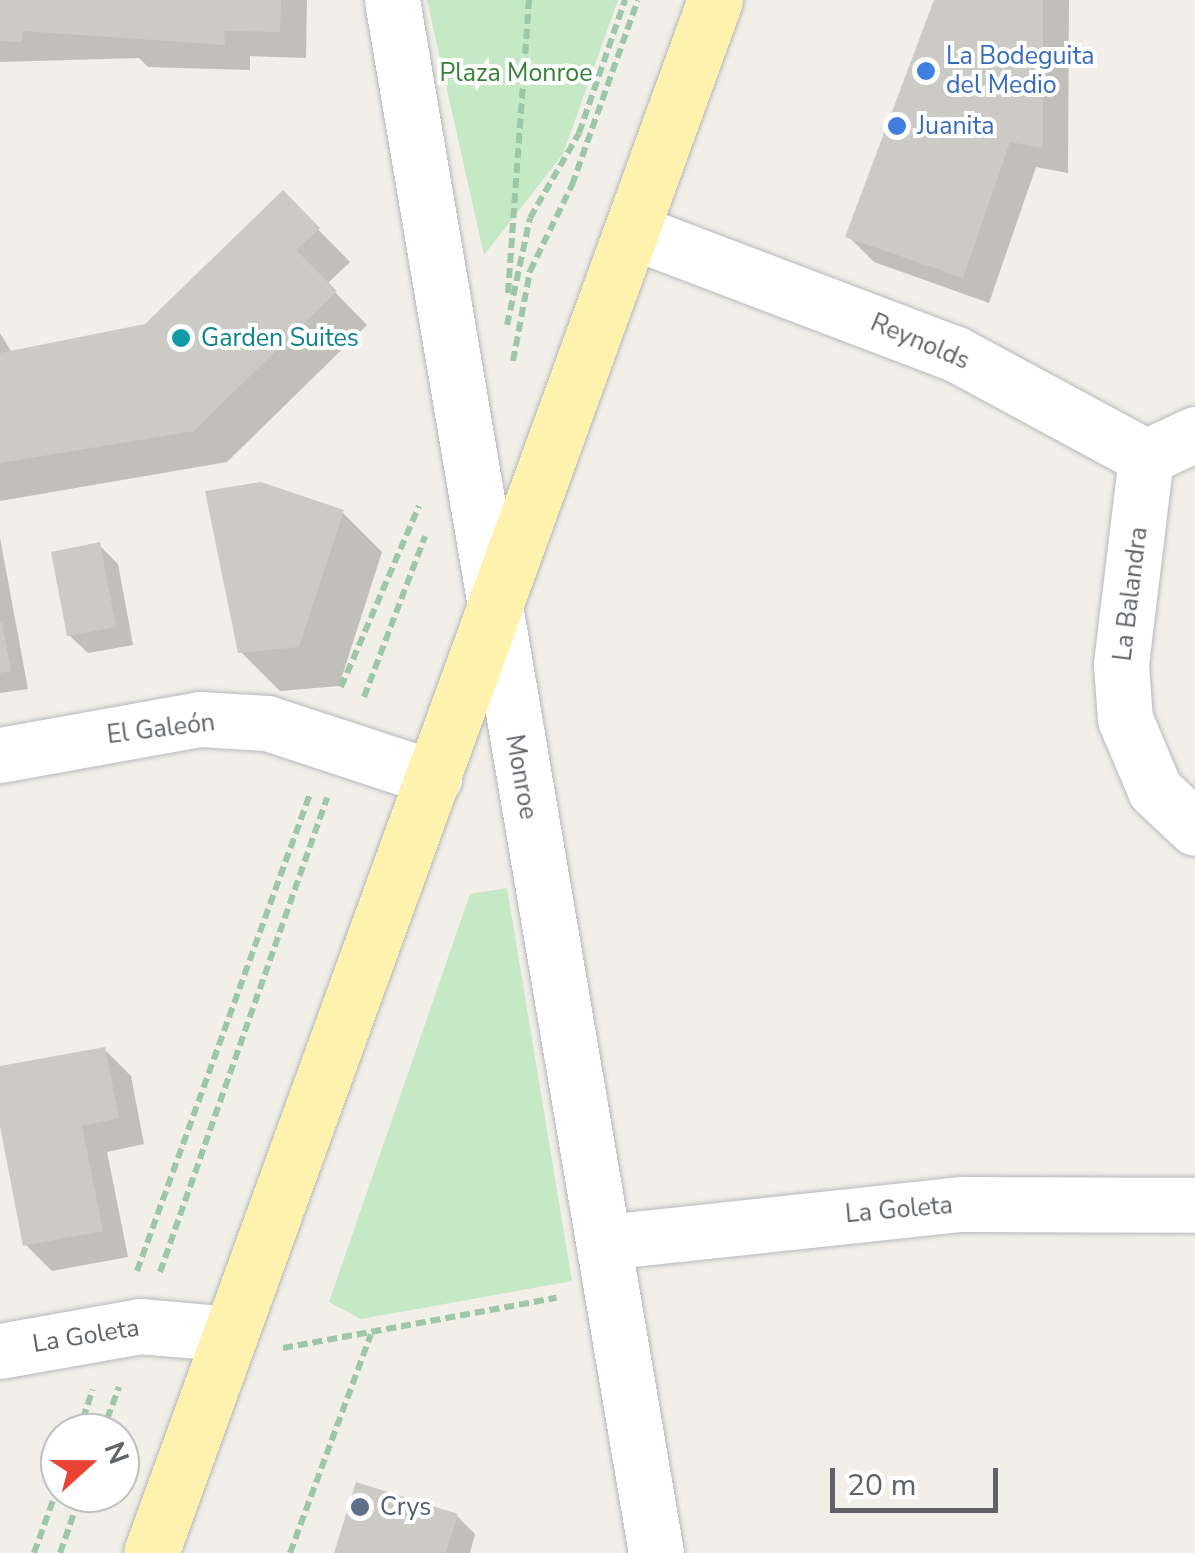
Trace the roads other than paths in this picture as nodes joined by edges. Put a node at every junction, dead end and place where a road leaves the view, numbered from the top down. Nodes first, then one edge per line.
1 (392, 0) edge
2 (715, 0) edge
3 (632, 231) junction
4 (1195, 434) edge
5 (1146, 457) junction
6 (494, 611) junction
7 (0, 755) edge
8 (434, 778) junction
9 (1195, 828) edge
10 (1195, 1206) edge
11 (608, 1265) junction
12 (227, 1345) junction
13 (0, 1351) edge
14 (151, 1553) edge
15 (656, 1553) edge

1 - 6 street, Monroe
2 - 3 main road
3 - 5 street, Reynolds
3 - 6 main road
4 - 5 street
5 - 9 street, La Balandra
6 - 8 main road
6 - 11 street, Monroe
7 - 8 street, El Galeón
8 - 12 main road
10 - 11 street, La Goleta
11 - 15 street, Monroe
12 - 13 street, La Goleta
12 - 14 main road

